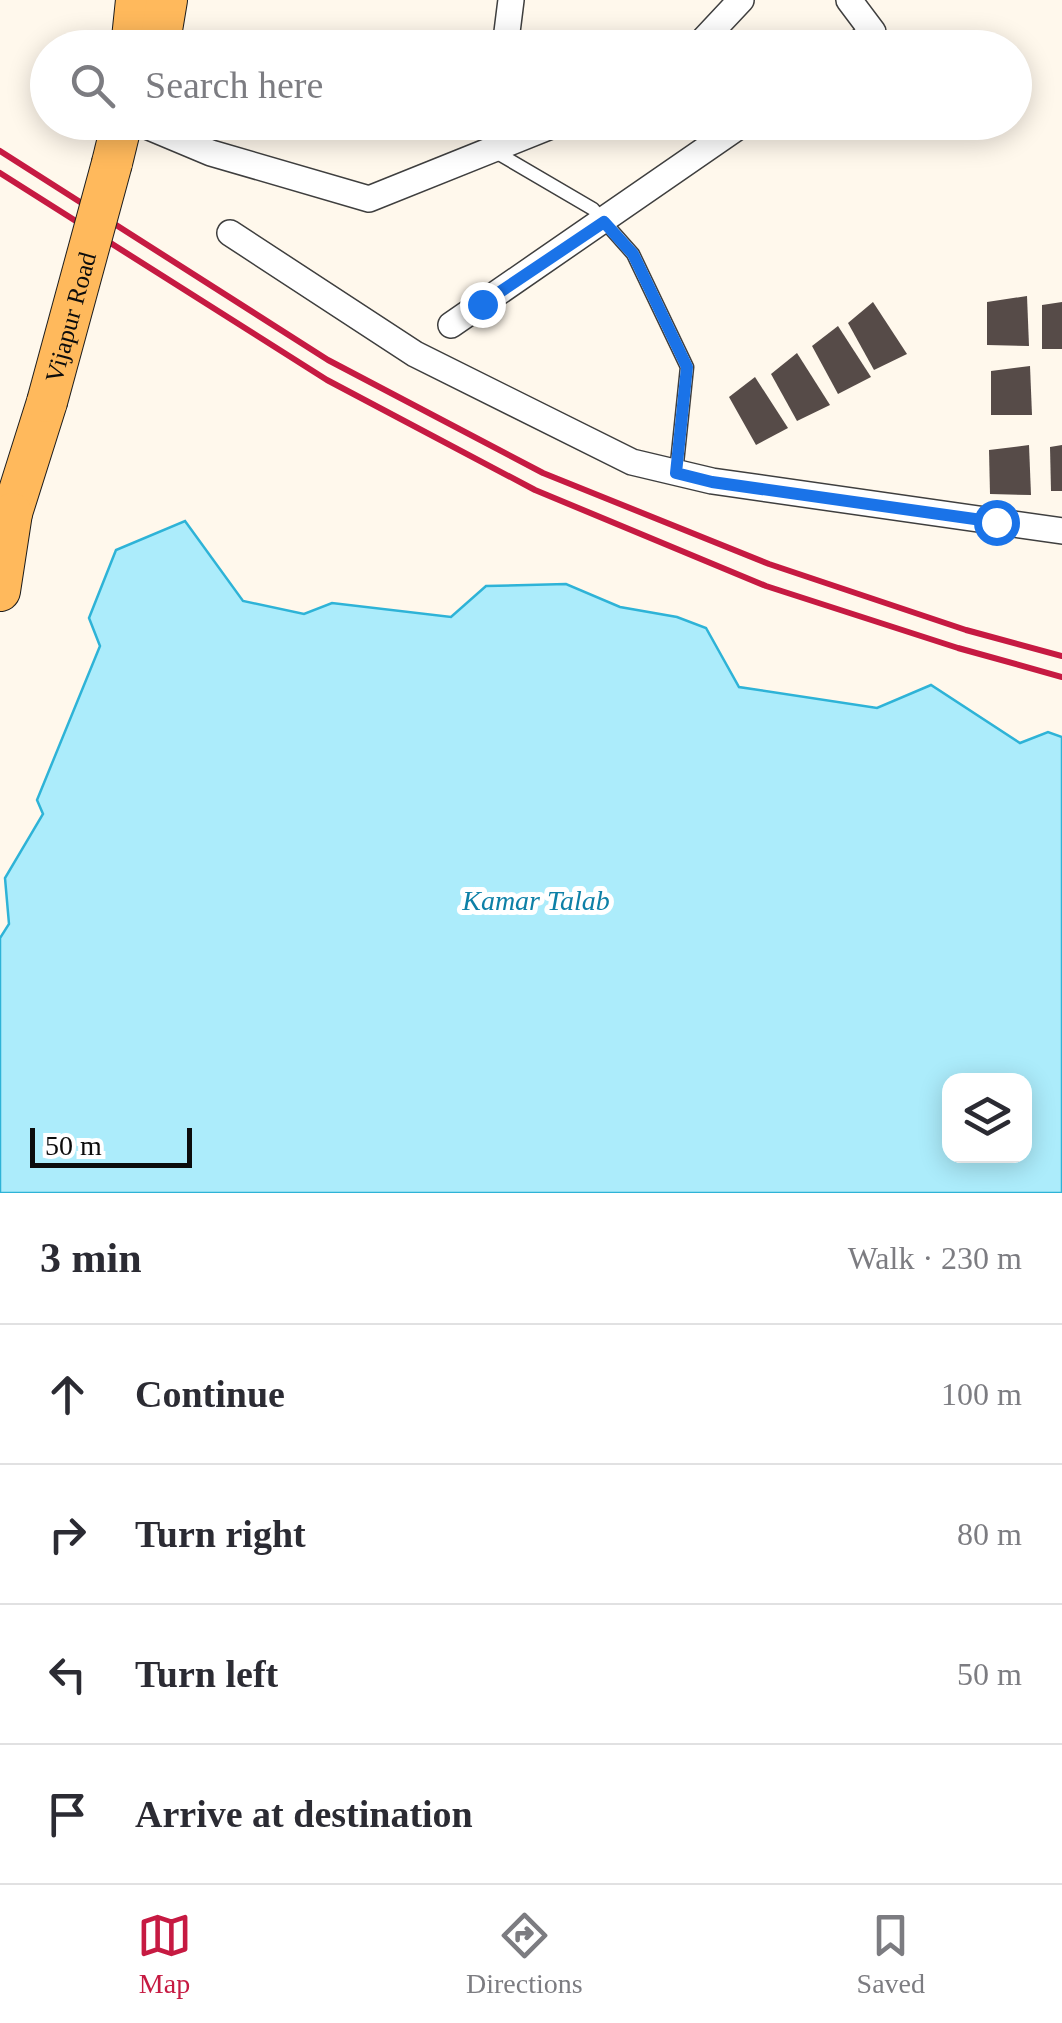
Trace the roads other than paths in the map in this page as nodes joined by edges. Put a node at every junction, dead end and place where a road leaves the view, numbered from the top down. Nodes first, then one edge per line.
1 (136, 0) edge
2 (167, 0) edge
3 (511, 0) edge
4 (741, 0) edge
5 (849, 0) edge
6 (133, 30) edge
7 (163, 30) edge
8 (507, 30) edge
9 (713, 30) edge
10 (872, 30) edge
11 (118, 140) edge
12 (180, 140) edge
13 (493, 140) edge
14 (516, 140) edge
15 (720, 140) edge
16 (492, 150) junction
17 (604, 222) junction
18 (230, 232) dead end
19 (452, 325) dead end
20 (676, 473) junction
21 (6, 526) edge
22 (1062, 531) edge
23 (0, 591) edge

1 - 6 main road
2 - 7 main road
3 - 8 street
4 - 9 street
5 - 10 street
11 - 21 main road, Vijapur Road, bridge
12 - 16 street
13 - 16 street
14 - 16 street
15 - 17 street
16 - 17 lane
17 - 19 street
17 - 20 lane
18 - 20 street
20 - 22 street
21 - 23 main road, Vijapur Road

